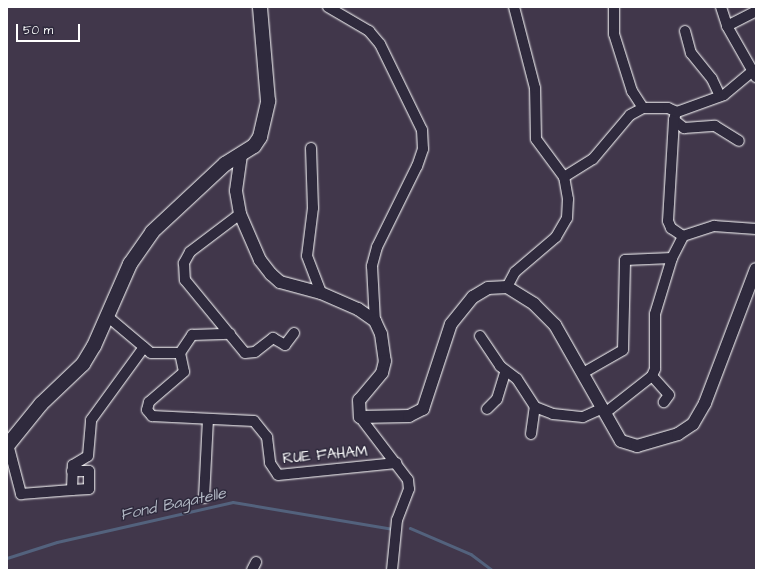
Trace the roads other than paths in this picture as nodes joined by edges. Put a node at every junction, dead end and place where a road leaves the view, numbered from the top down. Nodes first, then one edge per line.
1 (260, 7) edge
2 (328, 7) edge
3 (514, 7) edge
4 (614, 7) edge
5 (721, 7) edge
6 (756, 9) edge
7 (727, 26) junction
8 (685, 31) dead end
9 (754, 74) edge
10 (720, 96) junction
11 (643, 108) junction
12 (675, 116) junction
13 (739, 140) dead end
14 (311, 148) dead end
15 (241, 155) junction
16 (564, 177) junction
17 (240, 214) junction
18 (756, 229) edge
19 (683, 236) junction
20 (672, 258) junction
21 (756, 269) edge
22 (507, 287) junction
23 (321, 293) junction
24 (107, 316) junction
25 (375, 321) junction
26 (294, 333) dead end
27 (230, 334) junction
28 (480, 336) dead end
29 (144, 347) junction
30 (180, 353) junction
31 (505, 372) junction
32 (583, 373) junction
33 (652, 376) junction
34 (664, 402) dead end
35 (536, 407) junction
36 (487, 409) dead end
37 (604, 410) junction
38 (360, 417) junction
39 (208, 420) junction
40 (531, 434) dead end
41 (8, 445) edge
42 (396, 463) junction
43 (72, 471) junction
44 (72, 490) junction
45 (204, 498) dead end
46 (392, 570) edge

1 - 15 main road
2 - 25 street
3 - 16 street
4 - 11 street
5 - 7 street
6 - 7 street
7 - 9 street
8 - 10 street
9 - 10 street
10 - 12 street
11 - 12 street
11 - 16 street
12 - 13 street
12 - 19 street
14 - 23 street
15 - 17 street
15 - 24 main road
16 - 22 street
17 - 23 street
17 - 27 street
18 - 19 street
19 - 20 street
20 - 32 street
20 - 33 street
21 - 37 street
22 - 32 street
22 - 38 street
23 - 25 street
24 - 29 street
24 - 41 main road
25 - 38 street
26 - 27 street
27 - 30 street
28 - 31 street
29 - 30 street
29 - 43 street
30 - 39 street, RUE FAHAM
31 - 35 street
31 - 36 street
32 - 37 street
33 - 34 street
33 - 37 street
35 - 37 street
35 - 40 street
38 - 42 street
39 - 42 street, RUE FAHAM
39 - 45 street
41 - 44 street
42 - 46 street
43 - 44 street
43 - 44 street

